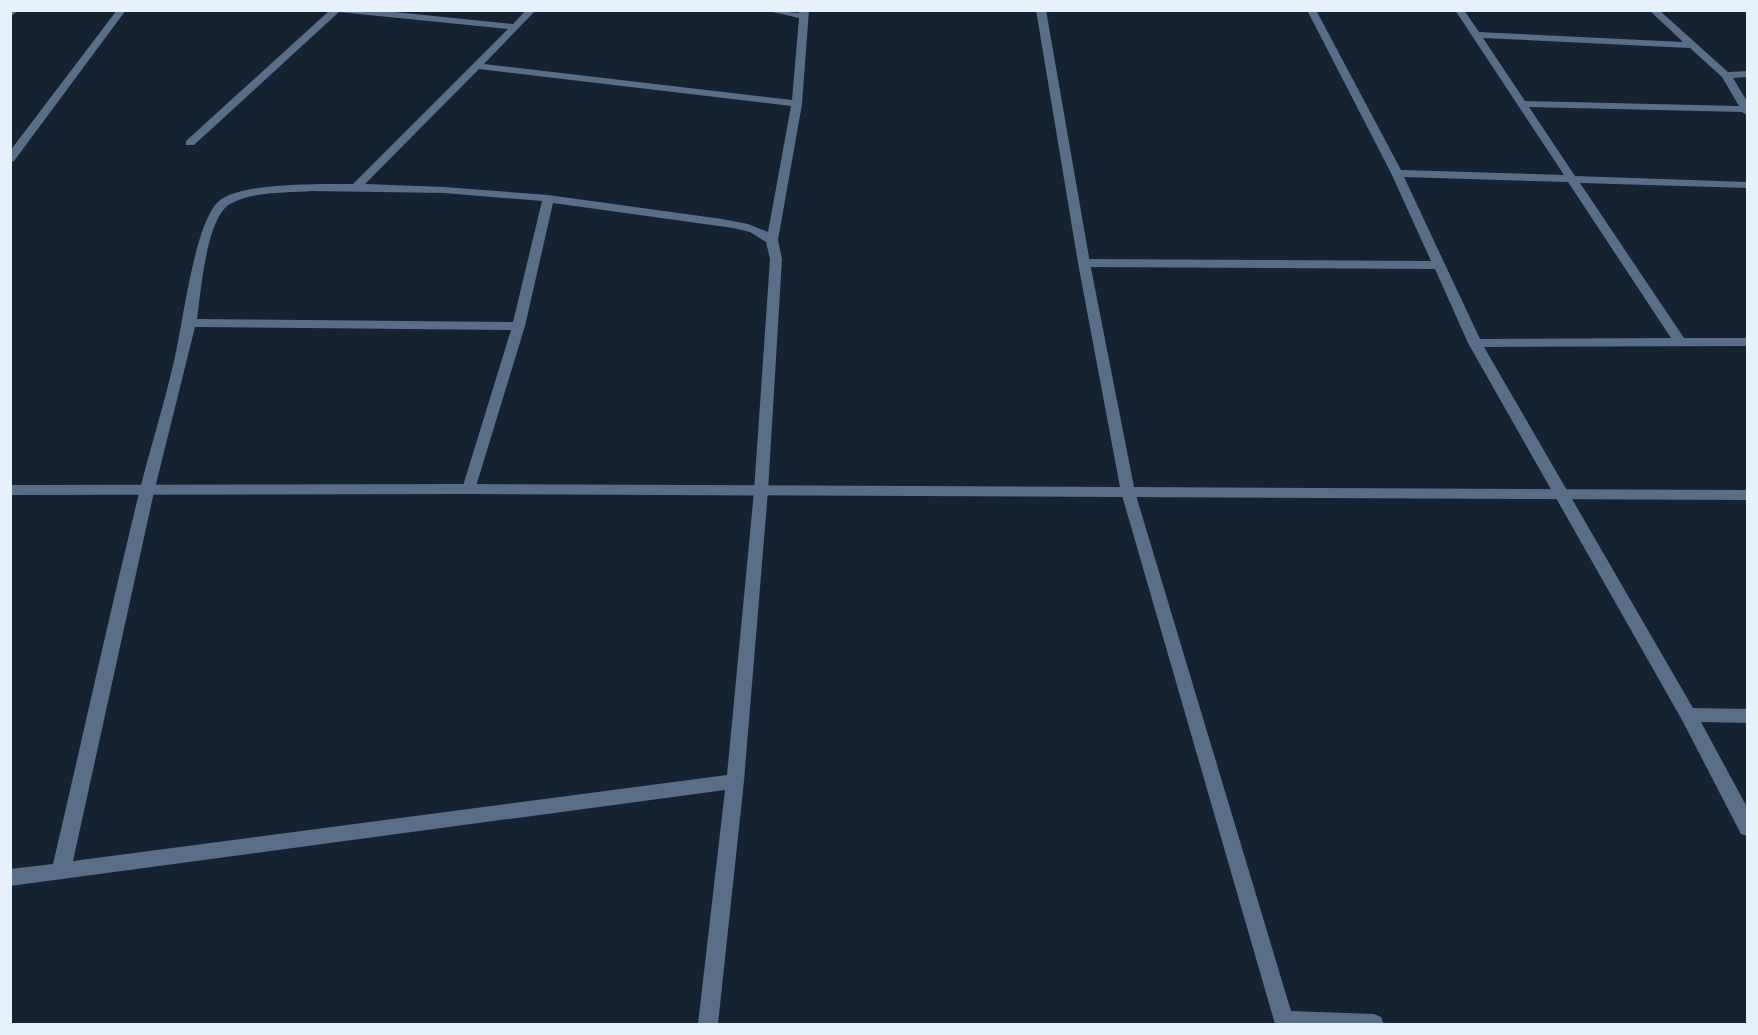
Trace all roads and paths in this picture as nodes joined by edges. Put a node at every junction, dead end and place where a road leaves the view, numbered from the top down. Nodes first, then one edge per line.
1 (15, 10) edge
2 (122, 10) edge
3 (336, 10) edge
4 (341, 10) edge
5 (532, 10) edge
6 (768, 10) edge
7 (1041, 10) edge
8 (1311, 10) edge
9 (1459, 10) edge
10 (1653, 10) edge
11 (804, 13) edge
12 (10, 14) edge
13 (517, 27) junction
14 (1477, 35) junction
15 (1693, 45) junction
16 (475, 66) junction
17 (1748, 74) edge
18 (1726, 75) junction
19 (797, 104) junction
20 (1520, 104) junction
21 (1746, 111) edge
22 (190, 143) dead end
23 (10, 159) edge
24 (1397, 173) junction
25 (1573, 179) junction
26 (1748, 185) edge
27 (355, 188) junction
28 (548, 198) junction
29 (772, 240) junction
30 (1084, 263) junction
31 (1438, 265) junction
32 (190, 323) junction
33 (519, 326) junction
34 (1475, 342) junction
35 (1748, 342) edge
36 (1681, 343) junction
37 (469, 489) junction
38 (10, 490) edge
39 (148, 490) junction
40 (760, 491) junction
41 (1128, 492) junction
42 (1561, 495) junction
43 (1748, 495) edge
44 (1688, 715) junction
45 (1748, 716) edge
46 (735, 781) junction
47 (1748, 828) edge
48 (62, 871) junction
49 (10, 878) edge
50 (1285, 1023) edge
51 (708, 1024) edge
52 (1374, 1024) edge

1 - 12 street
2 - 23 street
3 - 22 street
4 - 13 street
5 - 13 street
6 - 11 street
7 - 30 street
8 - 24 street
9 - 14 street
10 - 15 street
11 - 19 street
13 - 16 street
14 - 15 street
14 - 20 street
15 - 18 street
16 - 19 street
16 - 27 street
17 - 18 street
18 - 21 street
19 - 29 street
20 - 21 street
20 - 25 street
24 - 25 street
24 - 31 street
25 - 26 street
25 - 36 street
27 - 28 street
27 - 32 street
28 - 29 street
28 - 33 street
29 - 40 street
30 - 31 street
30 - 41 street
31 - 34 street
32 - 33 street
32 - 39 street
33 - 37 street
34 - 36 street
34 - 42 street
35 - 36 street
37 - 39 street
37 - 40 street
38 - 39 street
39 - 48 street
40 - 41 street
40 - 46 street
41 - 42 street
41 - 50 street
42 - 43 street
42 - 44 street
44 - 45 street
44 - 47 street
46 - 48 street
46 - 51 street
48 - 49 street
50 - 52 street

